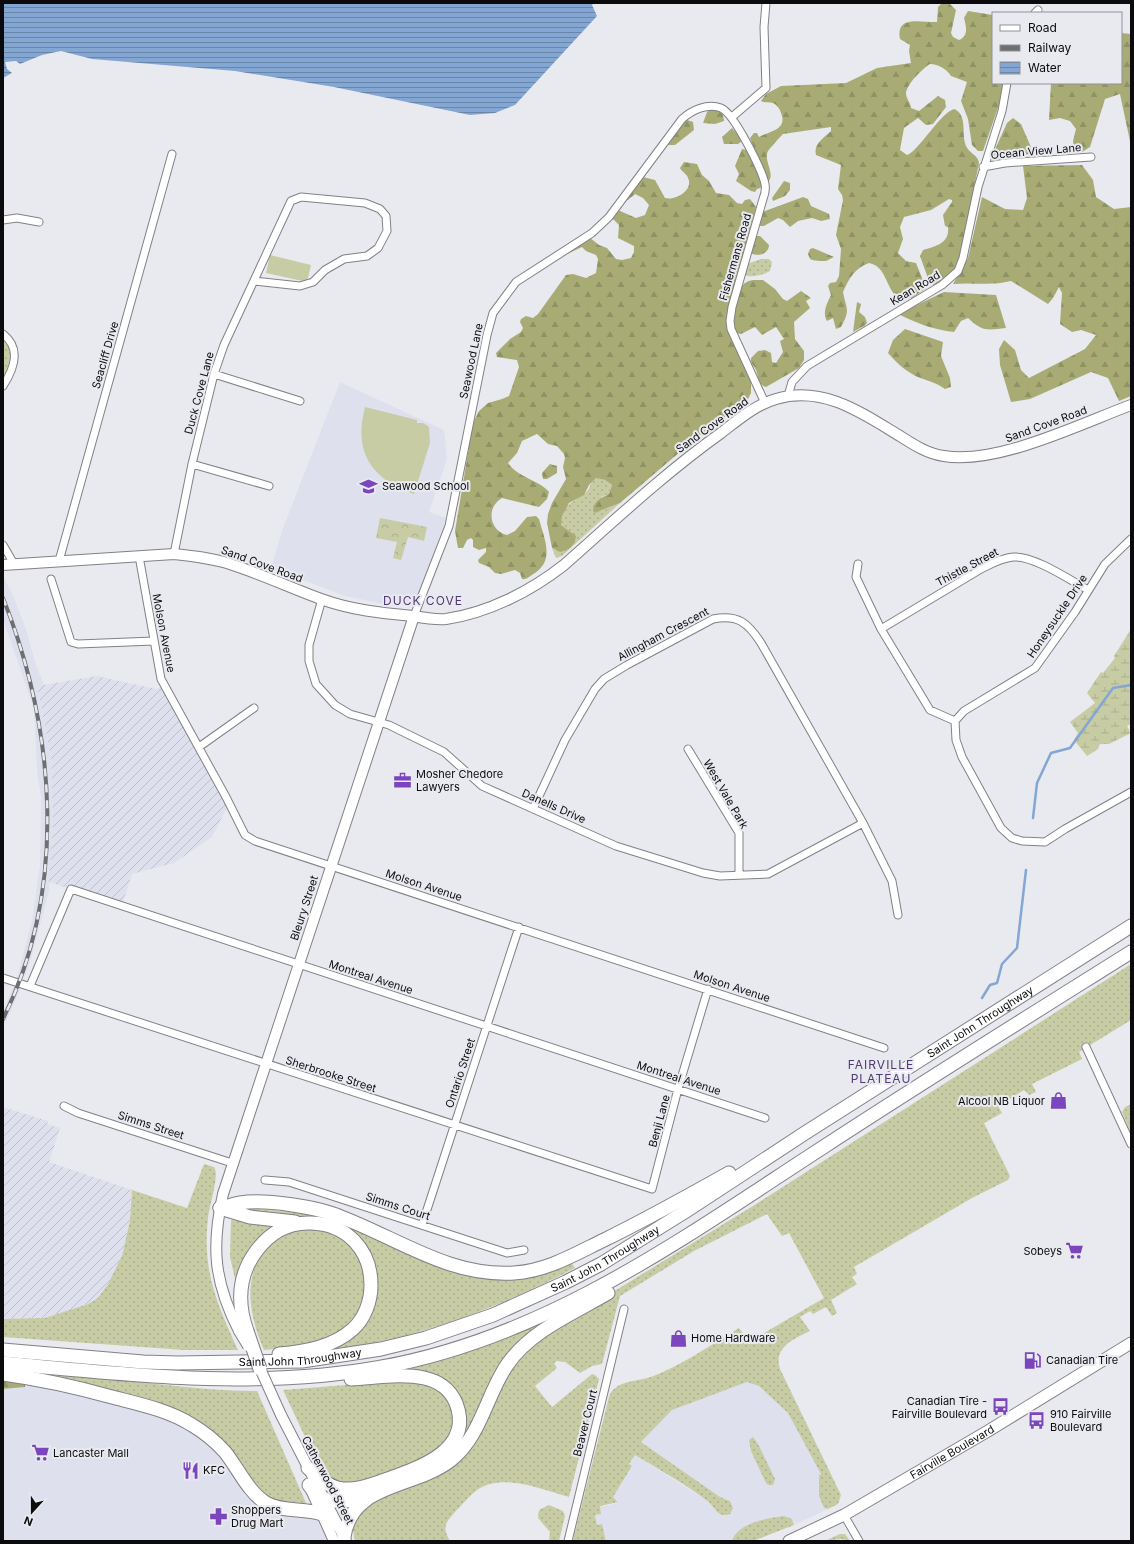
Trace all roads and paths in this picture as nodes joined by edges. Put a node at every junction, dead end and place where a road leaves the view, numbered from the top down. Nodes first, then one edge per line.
1 (766, 3) edge
2 (1007, 84) edge
3 (732, 117) junction
4 (172, 154) dead end
5 (1091, 157) dead end
6 (983, 167) junction
7 (3, 220) edge
8 (39, 222) dead end
9 (254, 281) junction
10 (3, 334) edge
11 (214, 374) junction
12 (3, 386) edge
13 (788, 396) junction
14 (300, 401) dead end
15 (765, 403) junction
16 (1131, 405) edge
17 (192, 464) junction
18 (269, 486) dead end
19 (1131, 539) edge
20 (3, 545) edge
21 (174, 554) junction
22 (139, 556) junction
23 (59, 562) junction
24 (14, 564) junction
25 (858, 564) dead end
26 (3, 565) edge
27 (51, 579) dead end
28 (1088, 590) junction
29 (322, 599) junction
30 (414, 616) junction
31 (881, 629) junction
32 (154, 641) junction
33 (254, 708) dead end
34 (955, 722) junction
35 (378, 723) junction
36 (199, 747) junction
37 (688, 750) dead end
38 (1131, 792) edge
39 (533, 809) junction
40 (863, 823) junction
41 (331, 866) junction
42 (739, 875) junction
43 (898, 914) dead end
44 (1131, 926) edge
45 (519, 928) junction
46 (1131, 952) edge
47 (298, 964) junction
48 (3, 978) edge
49 (30, 986) junction
50 (708, 989) junction
51 (487, 1026) junction
52 (1086, 1047) dead end
53 (884, 1048) dead end
54 (265, 1064) junction
55 (678, 1089) junction
56 (64, 1106) dead end
57 (765, 1118) dead end
58 (454, 1124) junction
59 (805, 1133) junction
60 (1131, 1144) edge
61 (232, 1163) junction
62 (265, 1180) dead end
63 (652, 1189) joint
64 (220, 1208) junction
65 (302, 1222) junction
66 (422, 1225) junction
67 (701, 1228) junction
68 (524, 1250) dead end
69 (624, 1309) dead end
70 (243, 1331) junction
71 (1131, 1343) edge
72 (3, 1350) edge
73 (3, 1363) edge
74 (204, 1363) junction
75 (260, 1369) joint
76 (3, 1374) edge
77 (239, 1379) junction
78 (288, 1430) junction
79 (308, 1468) junction
80 (309, 1485) junction
81 (368, 1497) junction
82 (324, 1498) junction
83 (322, 1514) junction
84 (844, 1515) junction
85 (342, 1540) edge
86 (568, 1541) edge
87 (789, 1541) edge
88 (859, 1541) edge

1 - 3 street
2 - 6 street, Kean Road
3 - 15 street, Fishermans Road
3 - 30 street, Seawood Lane
4 - 23 street, Seacliff Drive
5 - 6 street, Ocean View Lane
6 - 13 street, Kean Road
7 - 8 street
9 - 9 street, Duck Cove Lane
9 - 11 street, Duck Cove Lane
10 - 12 street
11 - 14 street
11 - 17 street, Duck Cove Lane
13 - 15 street, Sand Cove Road
13 - 16 street, Sand Cove Road
15 - 30 street, Sand Cove Road
17 - 18 street
17 - 21 street, Duck Cove Lane
19 - 28 street, Honeysuckle Drive
20 - 24 street
21 - 22 street, Sand Cove Road
21 - 29 street, Sand Cove Road
22 - 23 street, Sand Cove Road
22 - 32 street, Molson Avenue
23 - 24 street, Sand Cove Road
24 - 26 street, Sand Cove Road
25 - 31 street
27 - 32 street
28 - 31 street, Thistle Street
28 - 34 street, Honeysuckle Drive
29 - 30 street, Sand Cove Road
29 - 35 street, Danells Drive
30 - 35 street, Bleury Street
31 - 34 street
32 - 36 street, Molson Avenue
33 - 36 street
34 - 38 street
35 - 39 street, Danells Drive
35 - 41 street, Bleury Street
36 - 41 street, Molson Avenue
37 - 42 street, West Vale Park
39 - 40 street, Allingham Crescent
39 - 42 street, Danells Drive
40 - 42 street, Danells Drive
40 - 43 street, Allingham Crescent
41 - 45 street, Molson Avenue
41 - 47 street, Bleury Street
44 - 59 highway, Saint John Throughway
45 - 50 street, Molson Avenue
45 - 51 street, Ontario Street
46 - 67 highway, Saint John Throughway
47 - 49 street, Montreal Avenue
47 - 51 street, Montreal Avenue
47 - 54 street, Bleury Street
48 - 49 street, Sherbrooke Street
49 - 54 street, Sherbrooke Street
50 - 53 street, Molson Avenue
50 - 55 street, Benji Lane
51 - 55 street, Montreal Avenue
51 - 58 street, Ontario Street
52 - 60 street
54 - 58 street, Sherbrooke Street
54 - 61 street, Bleury Street
55 - 57 street, Montreal Avenue
55 - 63 street, Benji Lane
56 - 61 street, Simms Street
58 - 63 street, Sherbrooke Street
58 - 66 street, Ontario Street
59 - 64 highway
59 - 74 highway, Saint John Throughway
61 - 64 street, Bleury Street
62 - 66 street, Simms Court
64 - 65 highway
64 - 70 street
65 - 70 highway
65 - 74 highway
66 - 68 street, Simms Court
67 - 77 highway, Saint John Throughway
67 - 81 highway
69 - 86 street, Beaver Court
70 - 75 highway, bridge
71 - 84 main road, Fairville Boulevard
72 - 74 highway, Saint John Throughway
73 - 77 highway, Saint John Throughway
75 - 78 street, Catherwood Street, bridge
76 - 83 highway
77 - 79 highway
78 - 79 street, Catherwood Street
78 - 80 street, Catherwood Street
79 - 82 street, Catherwood Street
80 - 82 highway
80 - 83 street, Catherwood Street
81 - 82 highway
81 - 85 highway
82 - 85 street, Catherwood Street
83 - 85 street, Catherwood Street
84 - 87 main road, Fairville Boulevard
84 - 88 street

